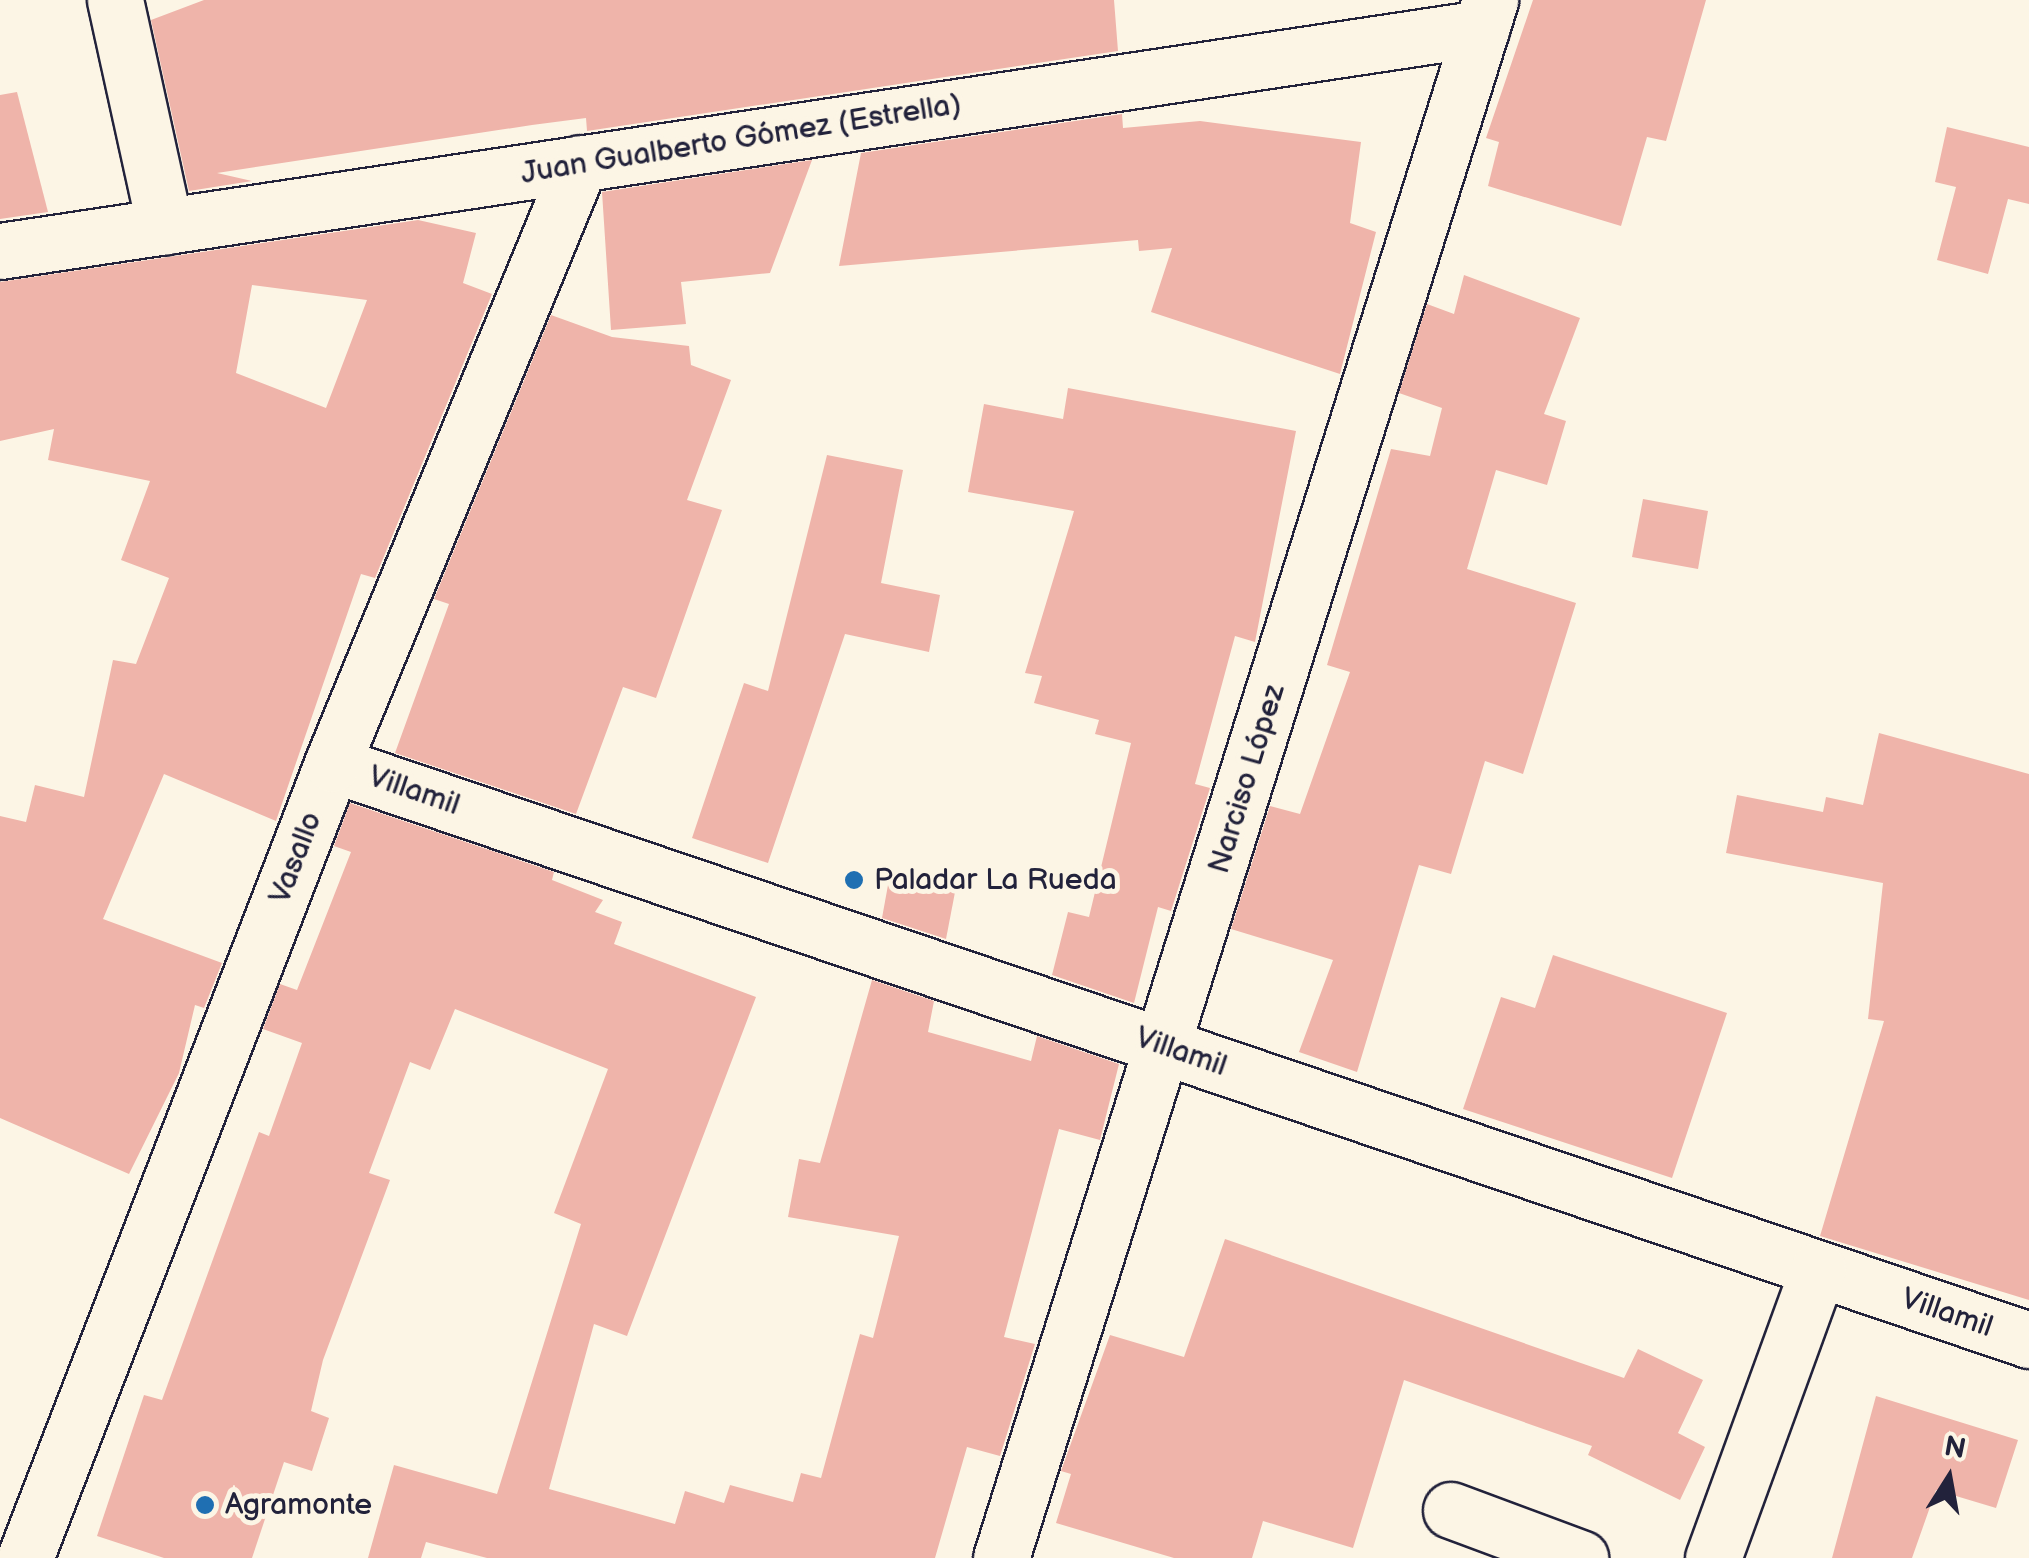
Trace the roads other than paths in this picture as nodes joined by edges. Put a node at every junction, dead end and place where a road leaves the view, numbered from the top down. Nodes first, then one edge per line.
1 (116, 0) edge
2 (1486, 14) edge
3 (580, 164) junction
4 (165, 226) junction
5 (0, 251) edge
6 (332, 764) junction
7 (1164, 1046) junction
8 (1818, 1269) junction
9 (2029, 1340) edge
10 (1451, 1510) dead end
11 (26, 1558) edge
12 (1001, 1558) edge
13 (1580, 1558) edge
14 (1713, 1558) edge

1 - 4 street
2 - 3 street, Juan Gualberto Gómez (Estrella)
2 - 7 street, Narciso López
3 - 4 street, Juan Gualberto Gómez (Estrella)
3 - 6 street, Vasallo
4 - 5 street, Juan Gualberto Gómez (Estrella)
6 - 7 street, Villamil
6 - 11 street, Vasallo
7 - 8 street, Villamil
7 - 12 street, Narciso López
8 - 9 street, Villamil
8 - 14 street
10 - 13 street

